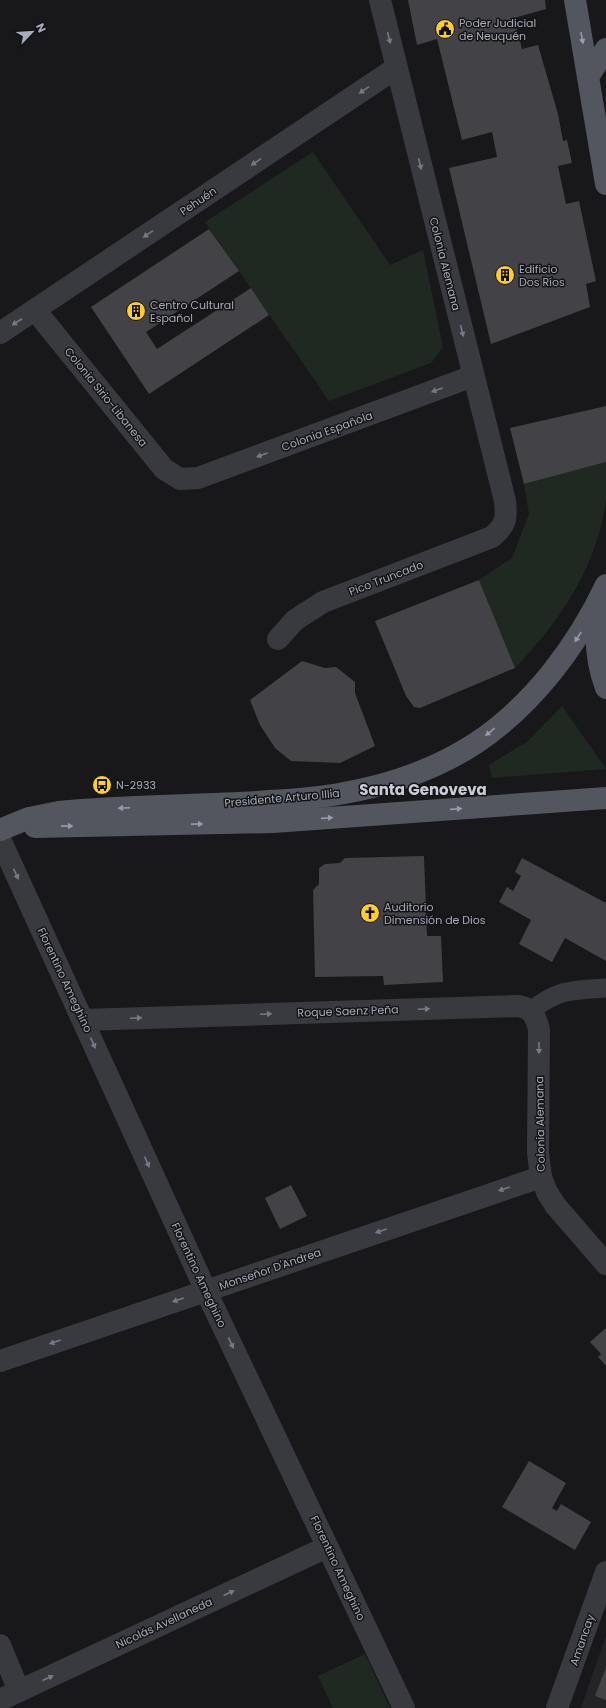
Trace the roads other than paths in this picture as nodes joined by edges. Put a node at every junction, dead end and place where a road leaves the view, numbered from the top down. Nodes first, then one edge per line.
1 (380, 0) edge
2 (575, 0) edge
3 (606, 49) edge
4 (396, 68) junction
5 (588, 77) junction
6 (606, 184) edge
7 (35, 310) junction
8 (0, 333) edge
9 (473, 376) junction
10 (180, 479) joint
11 (502, 528) joint
12 (605, 588) edge
13 (278, 639) dead end
14 (606, 688) edge
15 (606, 798) edge
16 (0, 830) edge
17 (0, 839) edge
18 (606, 988) edge
19 (531, 1011) junction
20 (83, 1020) junction
21 (541, 1177) junction
22 (606, 1264) edge
23 (206, 1291) junction
24 (0, 1361) edge
25 (328, 1546) junction
26 (606, 1572) edge
27 (0, 1645) edge
28 (9, 1696) edge
29 (404, 1708) edge
30 (557, 1708) edge

1 -> 4 street, Colonia Alemana
2 -> 5 main road
3 - 5 main road
4 -> 7 street, Pehuén
4 -> 9 street, Colonia Alemana
5 - 6 main road
7 -> 8 street, Pehuén
7 - 10 street, Colonia Sirio-Libanesa
9 -> 10 street, Colonia Española
9 - 11 street, Colonia Alemana
11 - 13 street, Pico Truncado
12 - 14 main road
12 -> 16 main road, Presidente Arturo Illia
16 -> 15 main road, Presidente Arturo Illia
17 -> 20 street, Florentino Ameghino
18 - 19 street
20 -> 19 street, Roque Saenz Peña
19 -> 21 street, Colonia Alemana
20 -> 23 street, Florentino Ameghino
21 - 22 street, Colonia Alemana
21 -> 23 street, Monseñor D'Andrea
23 -> 24 street, Monseñor D'Andrea
23 -> 25 street, Florentino Ameghino
28 -> 25 street, Nicolás Avellaneda
25 - 29 street, Florentino Ameghino
26 - 30 street, Amancay
27 - 28 street

